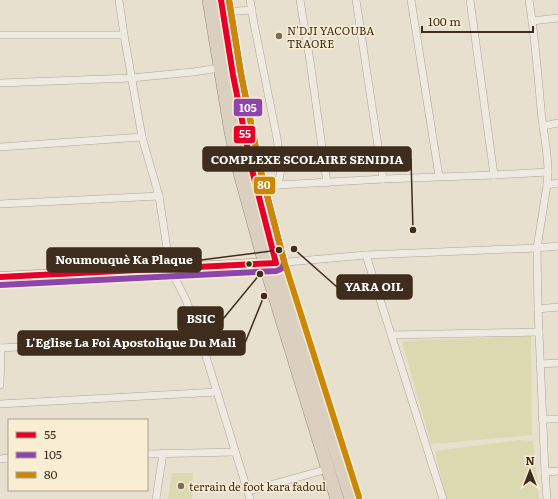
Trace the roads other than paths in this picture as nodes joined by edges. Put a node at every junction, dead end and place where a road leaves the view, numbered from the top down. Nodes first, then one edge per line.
1 (119, 0) edge
2 (209, 0) edge
3 (250, 0) edge
4 (300, 0) edge
5 (356, 0) edge
6 (411, 0) edge
7 (470, 0) edge
8 (529, 0) edge
9 (222, 6) edge
10 (252, 10) junction
11 (558, 18) edge
12 (532, 21) junction
13 (124, 35) junction
14 (0, 36) edge
15 (220, 68) junction
16 (131, 78) junction
17 (0, 83) edge
18 (558, 123) edge
19 (543, 126) junction
20 (142, 137) junction
21 (0, 147) edge
22 (548, 172) junction
23 (494, 175) junction
24 (439, 176) junction
25 (383, 179) junction
26 (327, 183) junction
27 (558, 183) edge
28 (547, 184) junction
29 (278, 185) junction
30 (257, 189) junction
31 (160, 196) junction
32 (0, 204) edge
33 (558, 246) edge
34 (537, 248) junction
35 (366, 255) junction
36 (271, 263) junction
37 (170, 268) junction
38 (0, 277) edge
39 (558, 307) edge
40 (538, 309) junction
41 (539, 332) junction
42 (391, 335) junction
43 (200, 337) junction
44 (1, 348) edge
45 (558, 363) edge
46 (540, 364) junction
47 (0, 386) edge
48 (217, 392) junction
49 (0, 404) edge
50 (542, 419) junction
51 (558, 419) edge
52 (235, 452) junction
53 (163, 453) junction
54 (148, 454) edge
55 (328, 469) junction
56 (558, 471) edge
57 (545, 472) junction
58 (248, 496) edge
59 (156, 499) edge
60 (337, 499) edge
61 (351, 499) edge
62 (443, 499) edge
63 (547, 499) edge

1 - 13 street
2 - 15 highway
3 - 10 street
4 - 26 street
5 - 25 street
6 - 24 street
7 - 23 street
8 - 12 street
9 - 10 street
9 - 30 highway
10 - 29 street
11 - 12 street
12 - 19 street
13 - 14 street
13 - 16 street
15 - 16 street
15 - 36 highway
16 - 17 street
16 - 20 street
18 - 19 street
19 - 22 street
20 - 21 street
20 - 31 street
22 - 23 street
22 - 28 street
23 - 24 street
24 - 25 street
25 - 26 street
26 - 29 street
27 - 28 street
28 - 34 street
29 - 30 street
30 - 36 highway
31 - 32 street
31 - 37 street
33 - 34 street
34 - 35 street
34 - 40 street
35 - 36 street
35 - 42 street
36 - 37 street
36 - 55 highway
36 - 61 highway
37 - 38 street
37 - 43 street
39 - 40 street
40 - 41 street
41 - 42 street
41 - 46 street
42 - 62 street
43 - 44 street
43 - 48 street
44 - 47 street
45 - 46 street
46 - 50 street
48 - 49 street
48 - 52 street
50 - 51 street
50 - 57 street
52 - 53 street
52 - 58 street
53 - 54 street
53 - 59 street
55 - 58 street
55 - 60 highway
56 - 57 street
57 - 63 street

